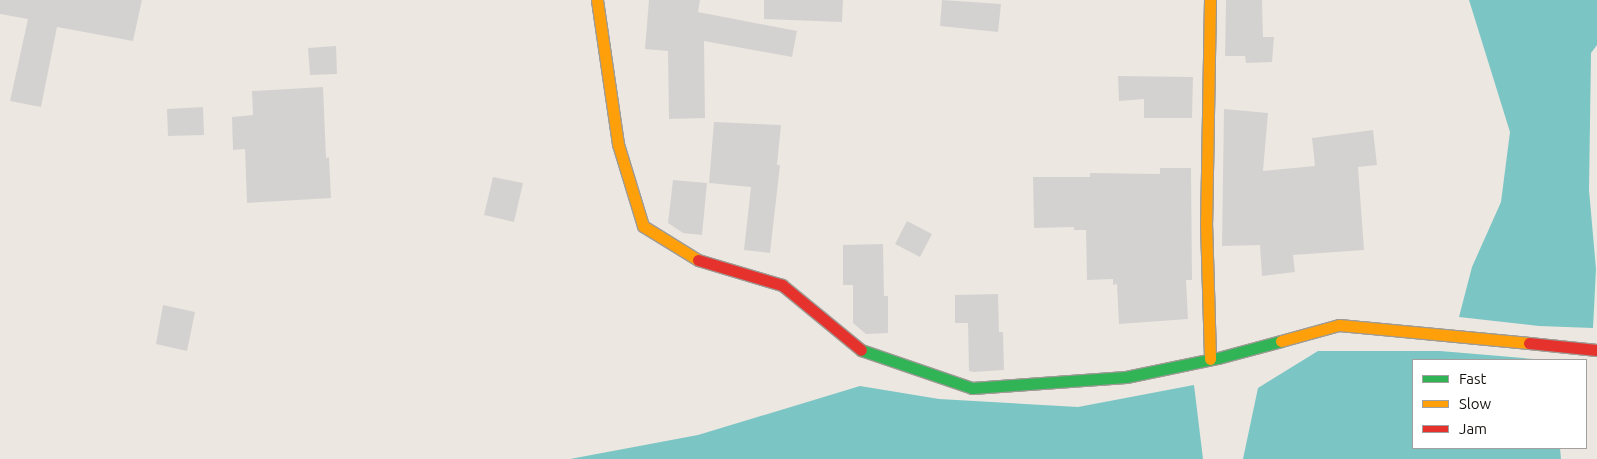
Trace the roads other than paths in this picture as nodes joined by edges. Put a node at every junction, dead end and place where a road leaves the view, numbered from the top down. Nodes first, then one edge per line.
1 (597, 0) edge
2 (1210, 0) edge
3 (1597, 350) edge
4 (1210, 360) junction

1 - 4 street
2 - 4 street
3 - 4 street

